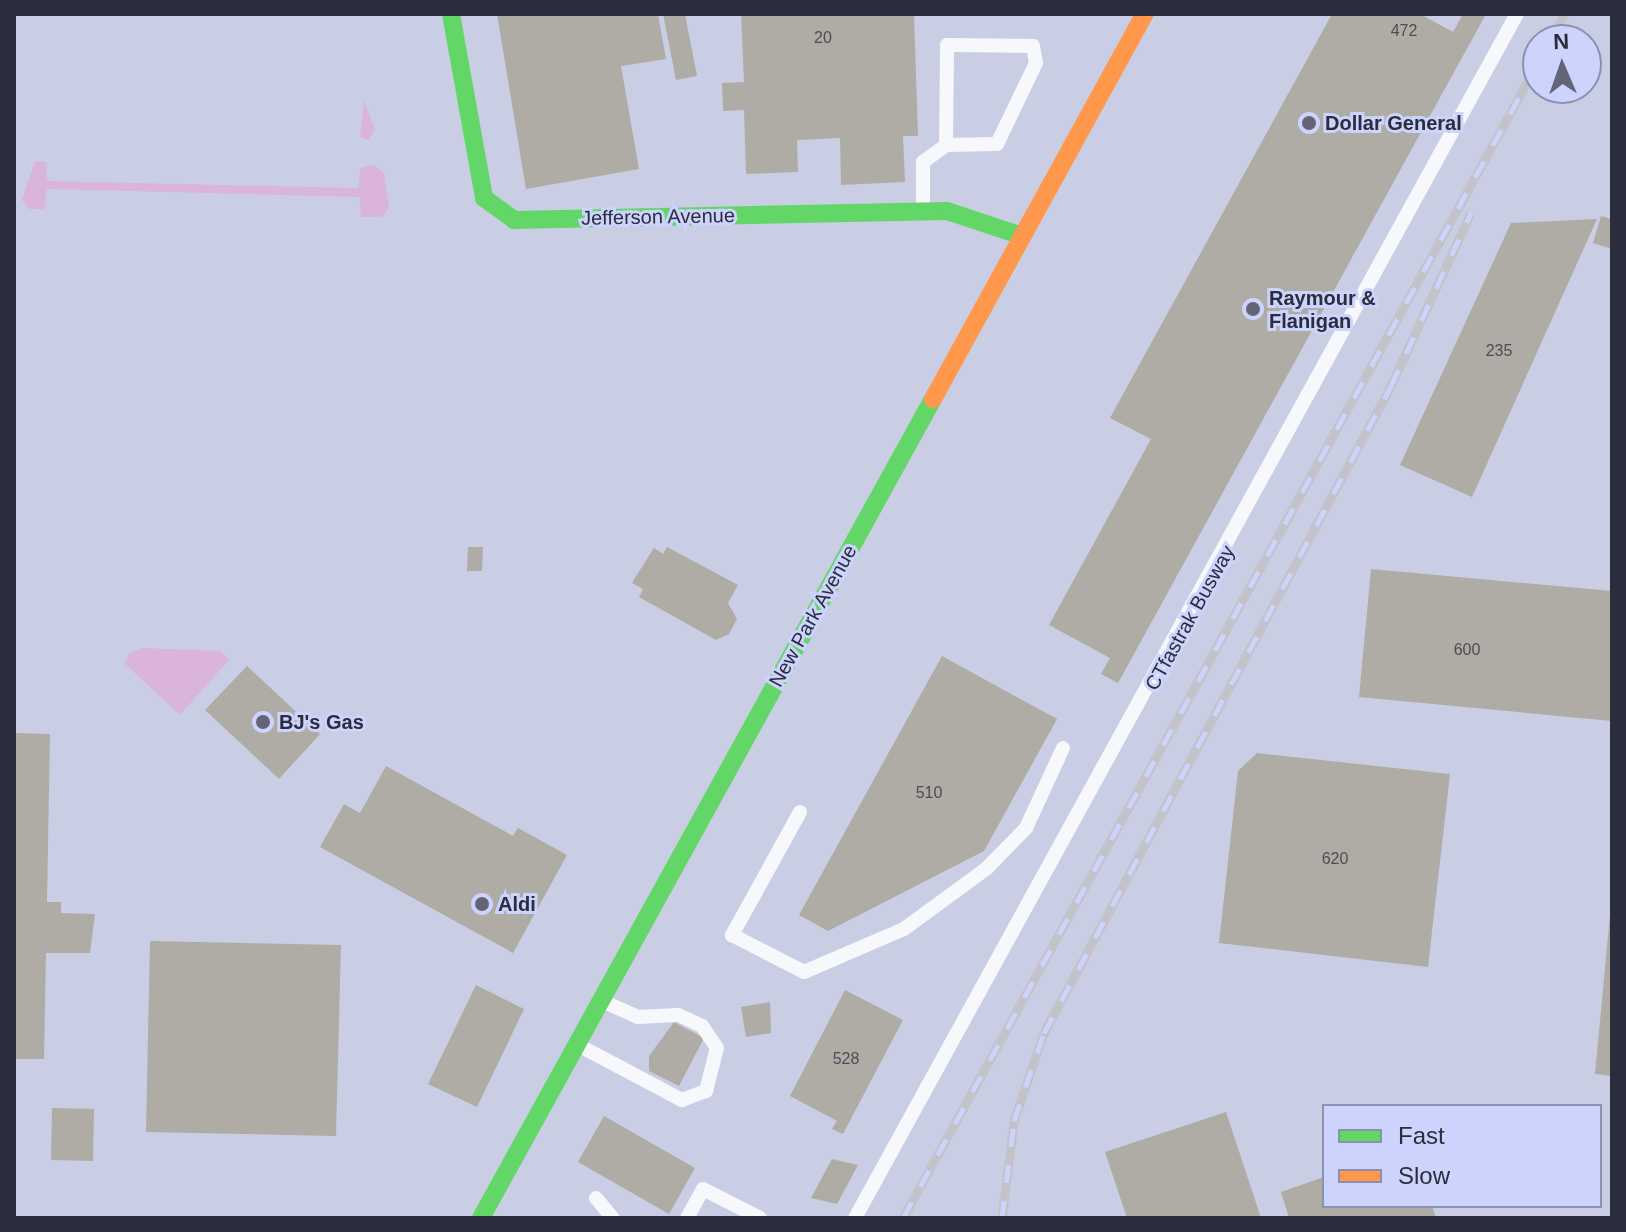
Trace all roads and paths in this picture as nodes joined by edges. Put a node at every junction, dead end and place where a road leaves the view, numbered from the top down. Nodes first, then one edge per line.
1 (451, 14) edge
2 (1145, 14) edge
3 (1517, 14) edge
4 (946, 145) junction
5 (923, 212) junction
6 (1022, 236) junction
7 (1063, 748) dead end
8 (800, 812) dead end
9 (602, 1001) junction
10 (578, 1045) junction
11 (596, 1198) dead end
12 (481, 1218) edge
13 (613, 1218) edge
14 (687, 1218) edge
15 (760, 1218) edge
16 (855, 1218) edge

1 - 5 main road, Jefferson Avenue
2 - 6 main road, New Park Avenue
3 - 16 lane, CTfastrak Busway
4 - 4 lane
4 - 5 lane
5 - 6 main road, Jefferson Avenue
6 - 9 main road, New Park Avenue
7 - 8 lane
9 - 10 main road, New Park Avenue
9 - 10 lane
10 - 12 main road, New Park Avenue
11 - 13 lane
14 - 15 lane

